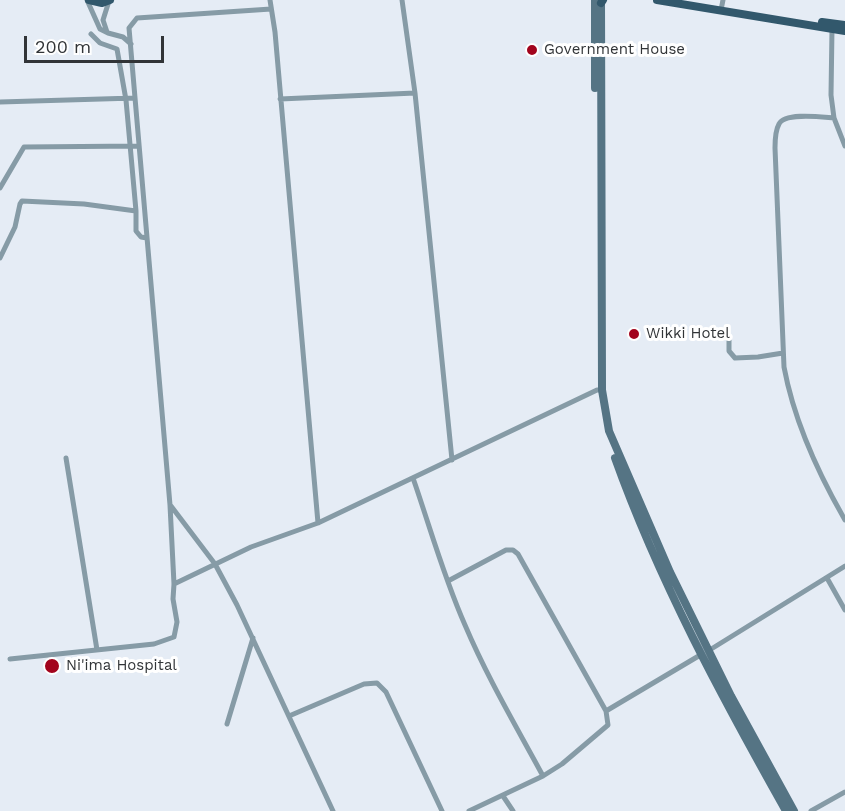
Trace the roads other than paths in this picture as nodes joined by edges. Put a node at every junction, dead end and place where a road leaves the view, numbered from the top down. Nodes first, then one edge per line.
1 (88, 0) edge
2 (270, 0) edge
3 (402, 0) edge
4 (657, 0) edge
5 (678, 0) edge
6 (723, 0) edge
7 (109, 1) edge
8 (598, 1) edge
9 (271, 9) junction
10 (721, 10) junction
11 (845, 25) edge
12 (832, 29) junction
13 (845, 31) edge
14 (108, 33) junction
15 (91, 34) dead end
16 (131, 45) junction
17 (416, 93) junction
18 (135, 98) junction
19 (280, 99) junction
20 (126, 100) junction
21 (0, 102) edge
22 (834, 118) junction
23 (140, 146) junction
24 (845, 146) edge
25 (129, 147) junction
26 (0, 188) edge
27 (136, 211) junction
28 (147, 238) junction
29 (0, 258) edge
30 (729, 336) dead end
31 (783, 352) junction
32 (599, 390) junction
33 (66, 458) dead end
34 (452, 460) junction
35 (413, 478) junction
36 (170, 505) junction
37 (845, 520) edge
38 (318, 523) junction
39 (215, 564) junction
40 (845, 566) edge
41 (827, 578) junction
42 (448, 581) junction
43 (174, 584) junction
44 (845, 610) edge
45 (253, 638) junction
46 (97, 650) junction
47 (705, 653) junction
48 (10, 659) dead end
49 (606, 711) junction
50 (289, 716) junction
51 (227, 724) dead end
52 (543, 776) junction
53 (845, 792) edge
54 (503, 796) junction
55 (333, 811) edge
56 (442, 811) edge
57 (469, 811) edge
58 (513, 811) edge
59 (786, 811) edge
60 (794, 811) edge
61 (811, 811) edge

1 - 7 main road
1 - 14 street
2 - 9 street
3 - 17 street
4 - 12 main road
5 - 10 main road
6 - 10 street
7 - 14 street
8 - 32 street
9 - 16 street
9 - 19 street
10 - 11 main road
12 - 13 main road
12 - 22 street
14 - 16 street
15 - 20 street
16 - 18 street
17 - 19 street
17 - 34 street
18 - 20 street
18 - 23 street
19 - 38 street
20 - 21 street
20 - 25 street
22 - 24 street
22 - 31 street
23 - 25 street
23 - 28 street
25 - 26 street
25 - 27 street
27 - 28 street
27 - 29 street
28 - 36 street
30 - 31 street
31 - 37 street
32 - 34 street
32 - 47 street
33 - 46 street
34 - 35 street
35 - 38 street
35 - 42 street
36 - 39 street
36 - 43 street
38 - 39 street
39 - 43 street
39 - 45 street
40 - 41 street
41 - 44 street
41 - 47 street
42 - 49 street
42 - 52 street
43 - 46 street
45 - 50 street
45 - 51 street
46 - 48 street
47 - 49 street
47 - 59 street
47 - 60 street
49 - 52 street
50 - 55 street
50 - 56 street
52 - 54 street
53 - 61 street
54 - 57 street
54 - 58 street

